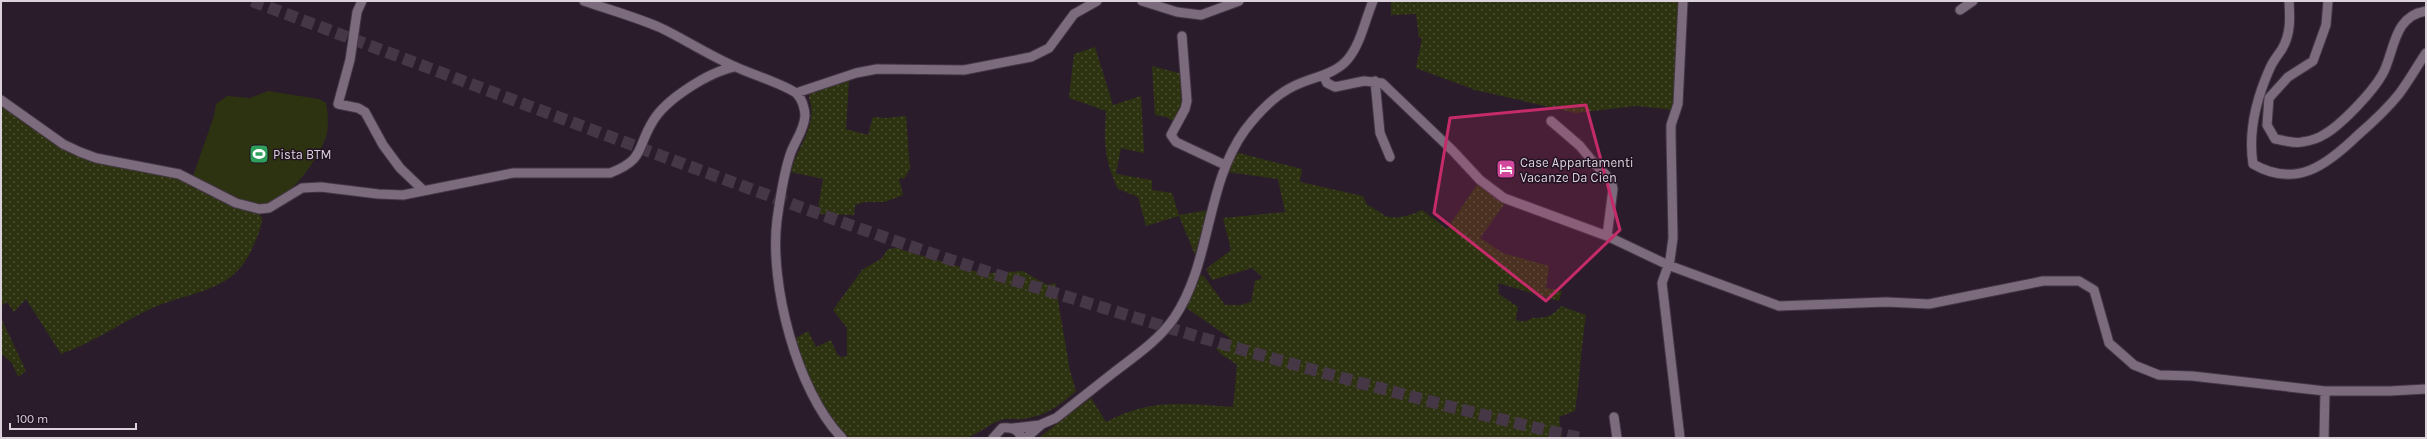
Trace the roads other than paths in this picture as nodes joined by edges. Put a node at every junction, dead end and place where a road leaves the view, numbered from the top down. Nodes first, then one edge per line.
1 (362, 1) edge
2 (584, 1) edge
3 (606, 1) edge
4 (1097, 1) edge
5 (1142, 1) edge
6 (1239, 1) edge
7 (1372, 1) edge
8 (1683, 1) edge
9 (1973, 1) edge
10 (2288, 1) edge
11 (2328, 1) edge
12 (611, 9) junction
13 (1960, 10) dead end
14 (2426, 11) edge
15 (1182, 36) dead end
16 (2426, 53) edge
17 (734, 67) junction
18 (1323, 75) junction
19 (1375, 81) junction
20 (796, 93) junction
21 (1, 100) edge
22 (1551, 121) dead end
23 (1390, 157) dead end
24 (1225, 165) junction
25 (423, 190) junction
26 (1607, 236) junction
27 (1668, 265) junction
28 (2426, 388) edge
29 (2325, 391) junction
30 (1614, 417) dead end
31 (1042, 424) junction
32 (1013, 428) junction
33 (993, 437) edge
34 (842, 438) edge
35 (1022, 438) edge
36 (1026, 438) edge
37 (1617, 438) edge
38 (1680, 438) edge
39 (2324, 438) edge

1 - 25 street
2 - 12 street
3 - 12 street
4 - 20 street
5 - 6 street
7 - 18 street
8 - 27 street
9 - 13 street
10 - 16 street
11 - 14 street
12 - 17 street
15 - 24 street
17 - 20 street
17 - 25 street
18 - 19 street
18 - 24 street
19 - 23 street
19 - 26 street
20 - 34 street
21 - 25 street
22 - 26 street
24 - 31 street
26 - 27 street
27 - 29 street
27 - 38 street
28 - 29 street
29 - 39 street
30 - 37 street
31 - 32 street
31 - 36 street
32 - 33 street
32 - 35 street

